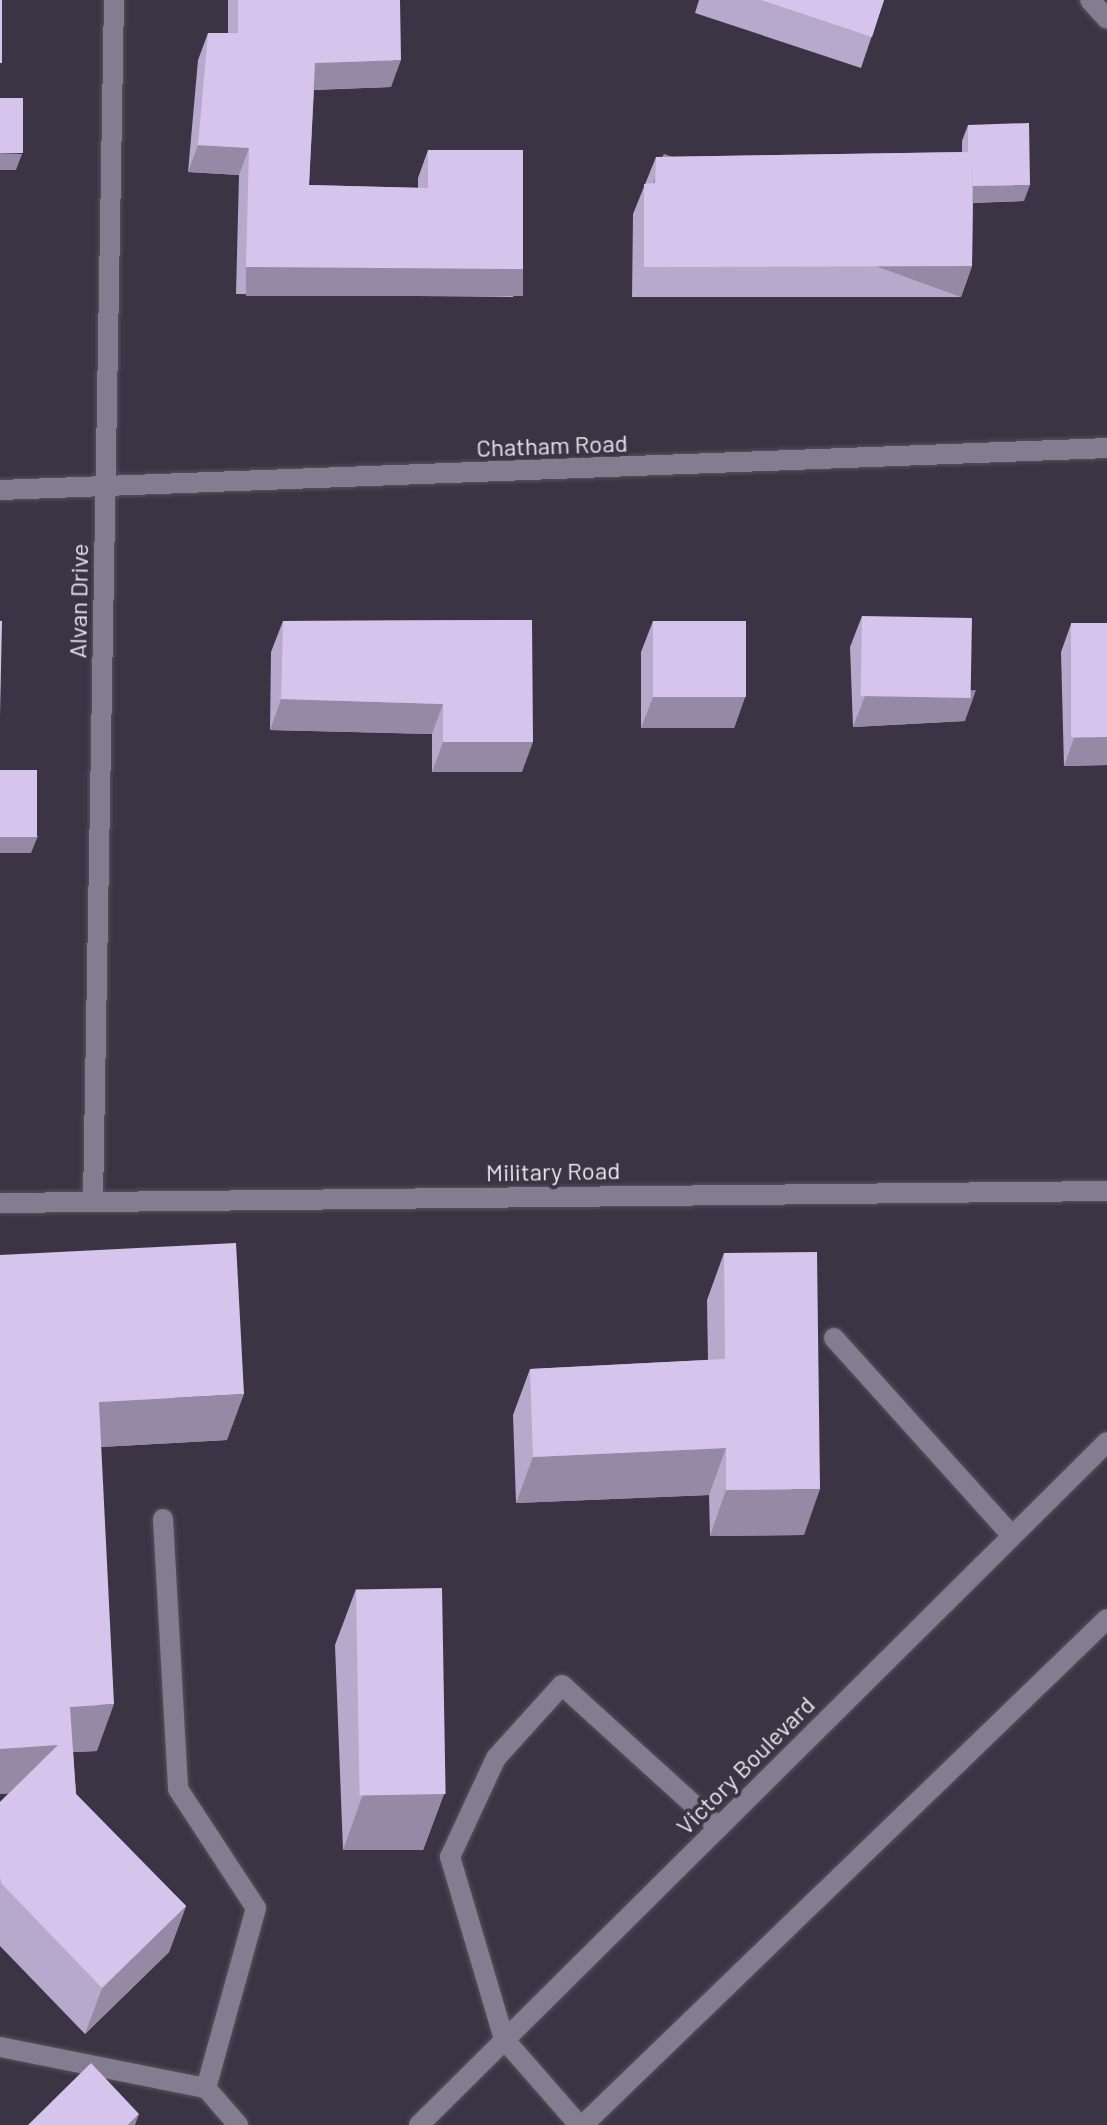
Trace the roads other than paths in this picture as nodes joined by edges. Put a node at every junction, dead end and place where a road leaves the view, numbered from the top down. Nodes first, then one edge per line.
1 (114, 0) edge
2 (1090, 0) edge
3 (1107, 19) edge
4 (1107, 448) edge
5 (106, 489) junction
6 (0, 490) edge
7 (1107, 1191) edge
8 (93, 1202) junction
9 (0, 1203) edge
10 (834, 1338) dead end
11 (1107, 1442) edge
12 (163, 1519) dead end
13 (1012, 1536) junction
14 (1107, 1619) edge
15 (719, 1828) junction
16 (504, 2039) junction
17 (0, 2047) edge
18 (206, 2088) junction
19 (238, 2125) edge
20 (419, 2125) edge
21 (581, 2125) edge

1 - 5 street, Alvan Drive
2 - 3 street
4 - 5 street, Chatham Road
5 - 6 street, Chatham Road
5 - 8 street, Alvan Drive
7 - 8 street, Military Road
8 - 9 street, Military Road
10 - 13 street
11 - 13 street, Victory Boulevard
12 - 18 street
13 - 15 street, Victory Boulevard
14 - 21 street
15 - 16 street, Victory Boulevard
15 - 16 street
16 - 20 street, Victory Boulevard
16 - 21 street
17 - 18 street
18 - 19 street

